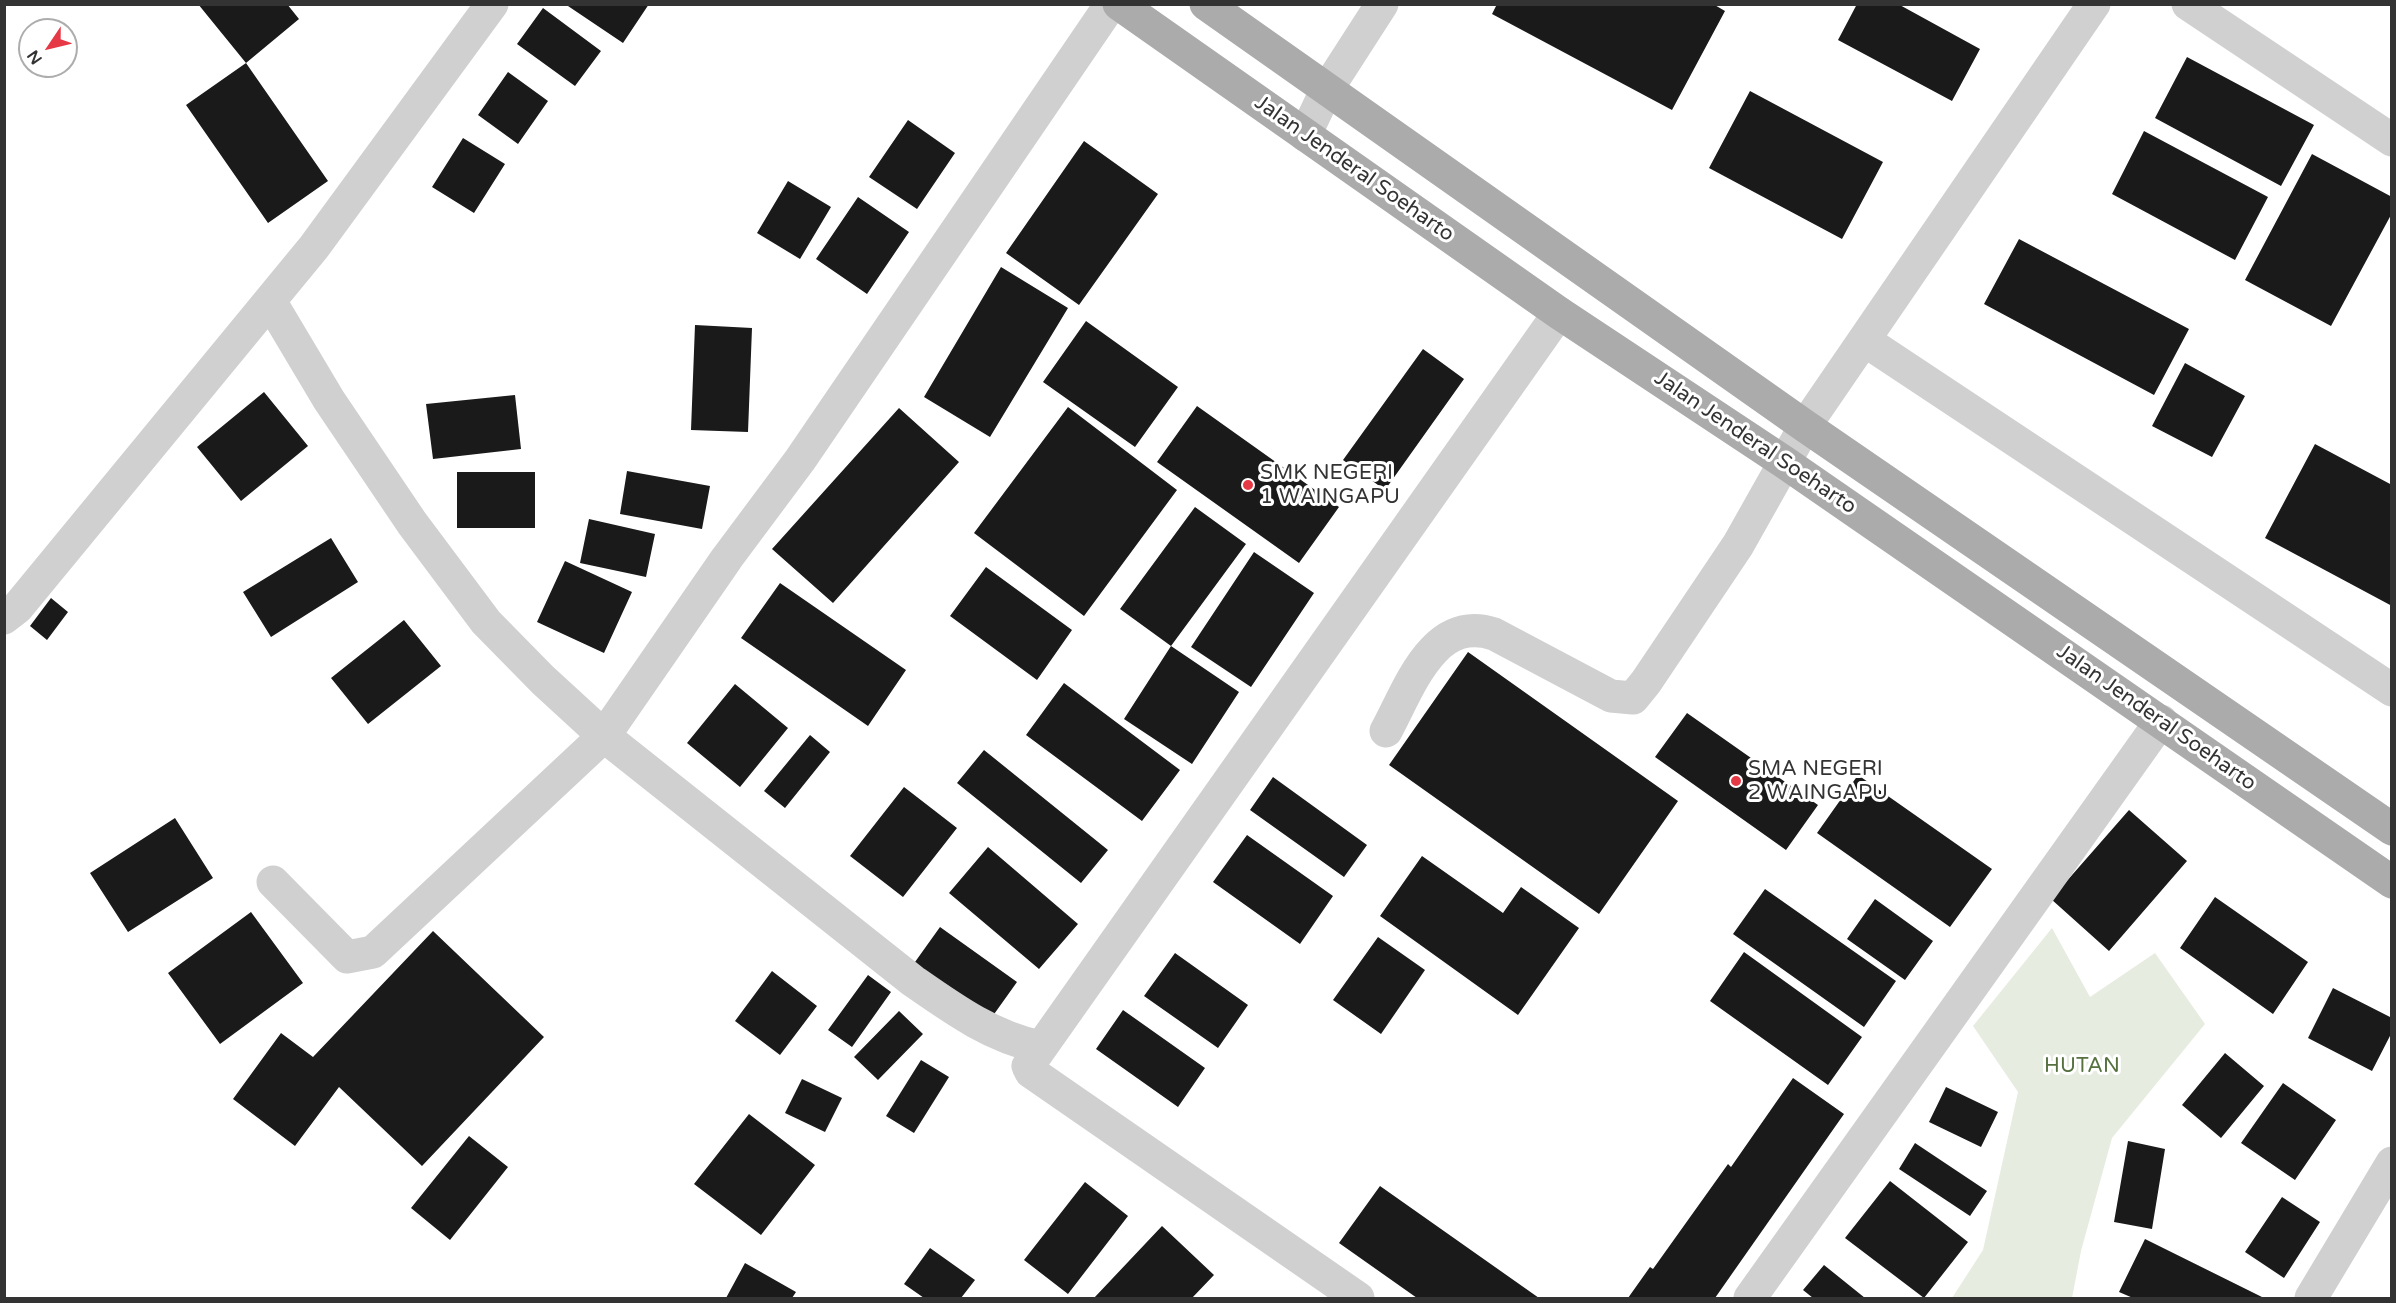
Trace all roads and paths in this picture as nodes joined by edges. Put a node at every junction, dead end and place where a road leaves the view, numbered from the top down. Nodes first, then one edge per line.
1 (492, 4) edge
2 (1111, 4) edge
3 (1119, 4) edge
4 (1206, 4) edge
5 (1382, 4) edge
6 (2094, 4) edge
7 (2188, 4) edge
8 (1326, 91) junction
9 (1305, 135) junction
10 (2391, 140) edge
11 (270, 301) junction
12 (1559, 313) junction
13 (1864, 340) junction
14 (1805, 426) junction
15 (1784, 462) junction
16 (4, 618) edge
17 (2391, 690) edge
18 (2161, 721) junction
19 (1386, 731) dead end
20 (604, 736) junction
21 (2391, 829) edge
22 (273, 882) dead end
23 (2391, 882) edge
24 (1040, 1047) junction
25 (2391, 1163) edge
26 (1358, 1299) edge
27 (1750, 1299) edge
28 (2311, 1299) edge

1 - 11 street
2 - 20 street
3 - 9 main road, Jalan Jenderal Soeharto
4 - 8 main road, Jalan Jenderal Soeharto
5 - 8 street
6 - 13 street
7 - 10 street
8 - 9 street
8 - 14 main road, Jalan Jenderal Soeharto
9 - 12 main road, Jalan Jenderal Soeharto
11 - 16 street
11 - 20 street
12 - 15 main road, Jalan Jenderal Soeharto
12 - 24 street
13 - 14 street
13 - 17 street
14 - 15 street
14 - 21 main road, Jalan Jenderal Soeharto
15 - 18 main road, Jalan Jenderal Soeharto
15 - 19 street
18 - 23 main road, Jalan Jenderal Soeharto
18 - 27 street
20 - 22 street
20 - 24 street
24 - 26 street
25 - 28 street

